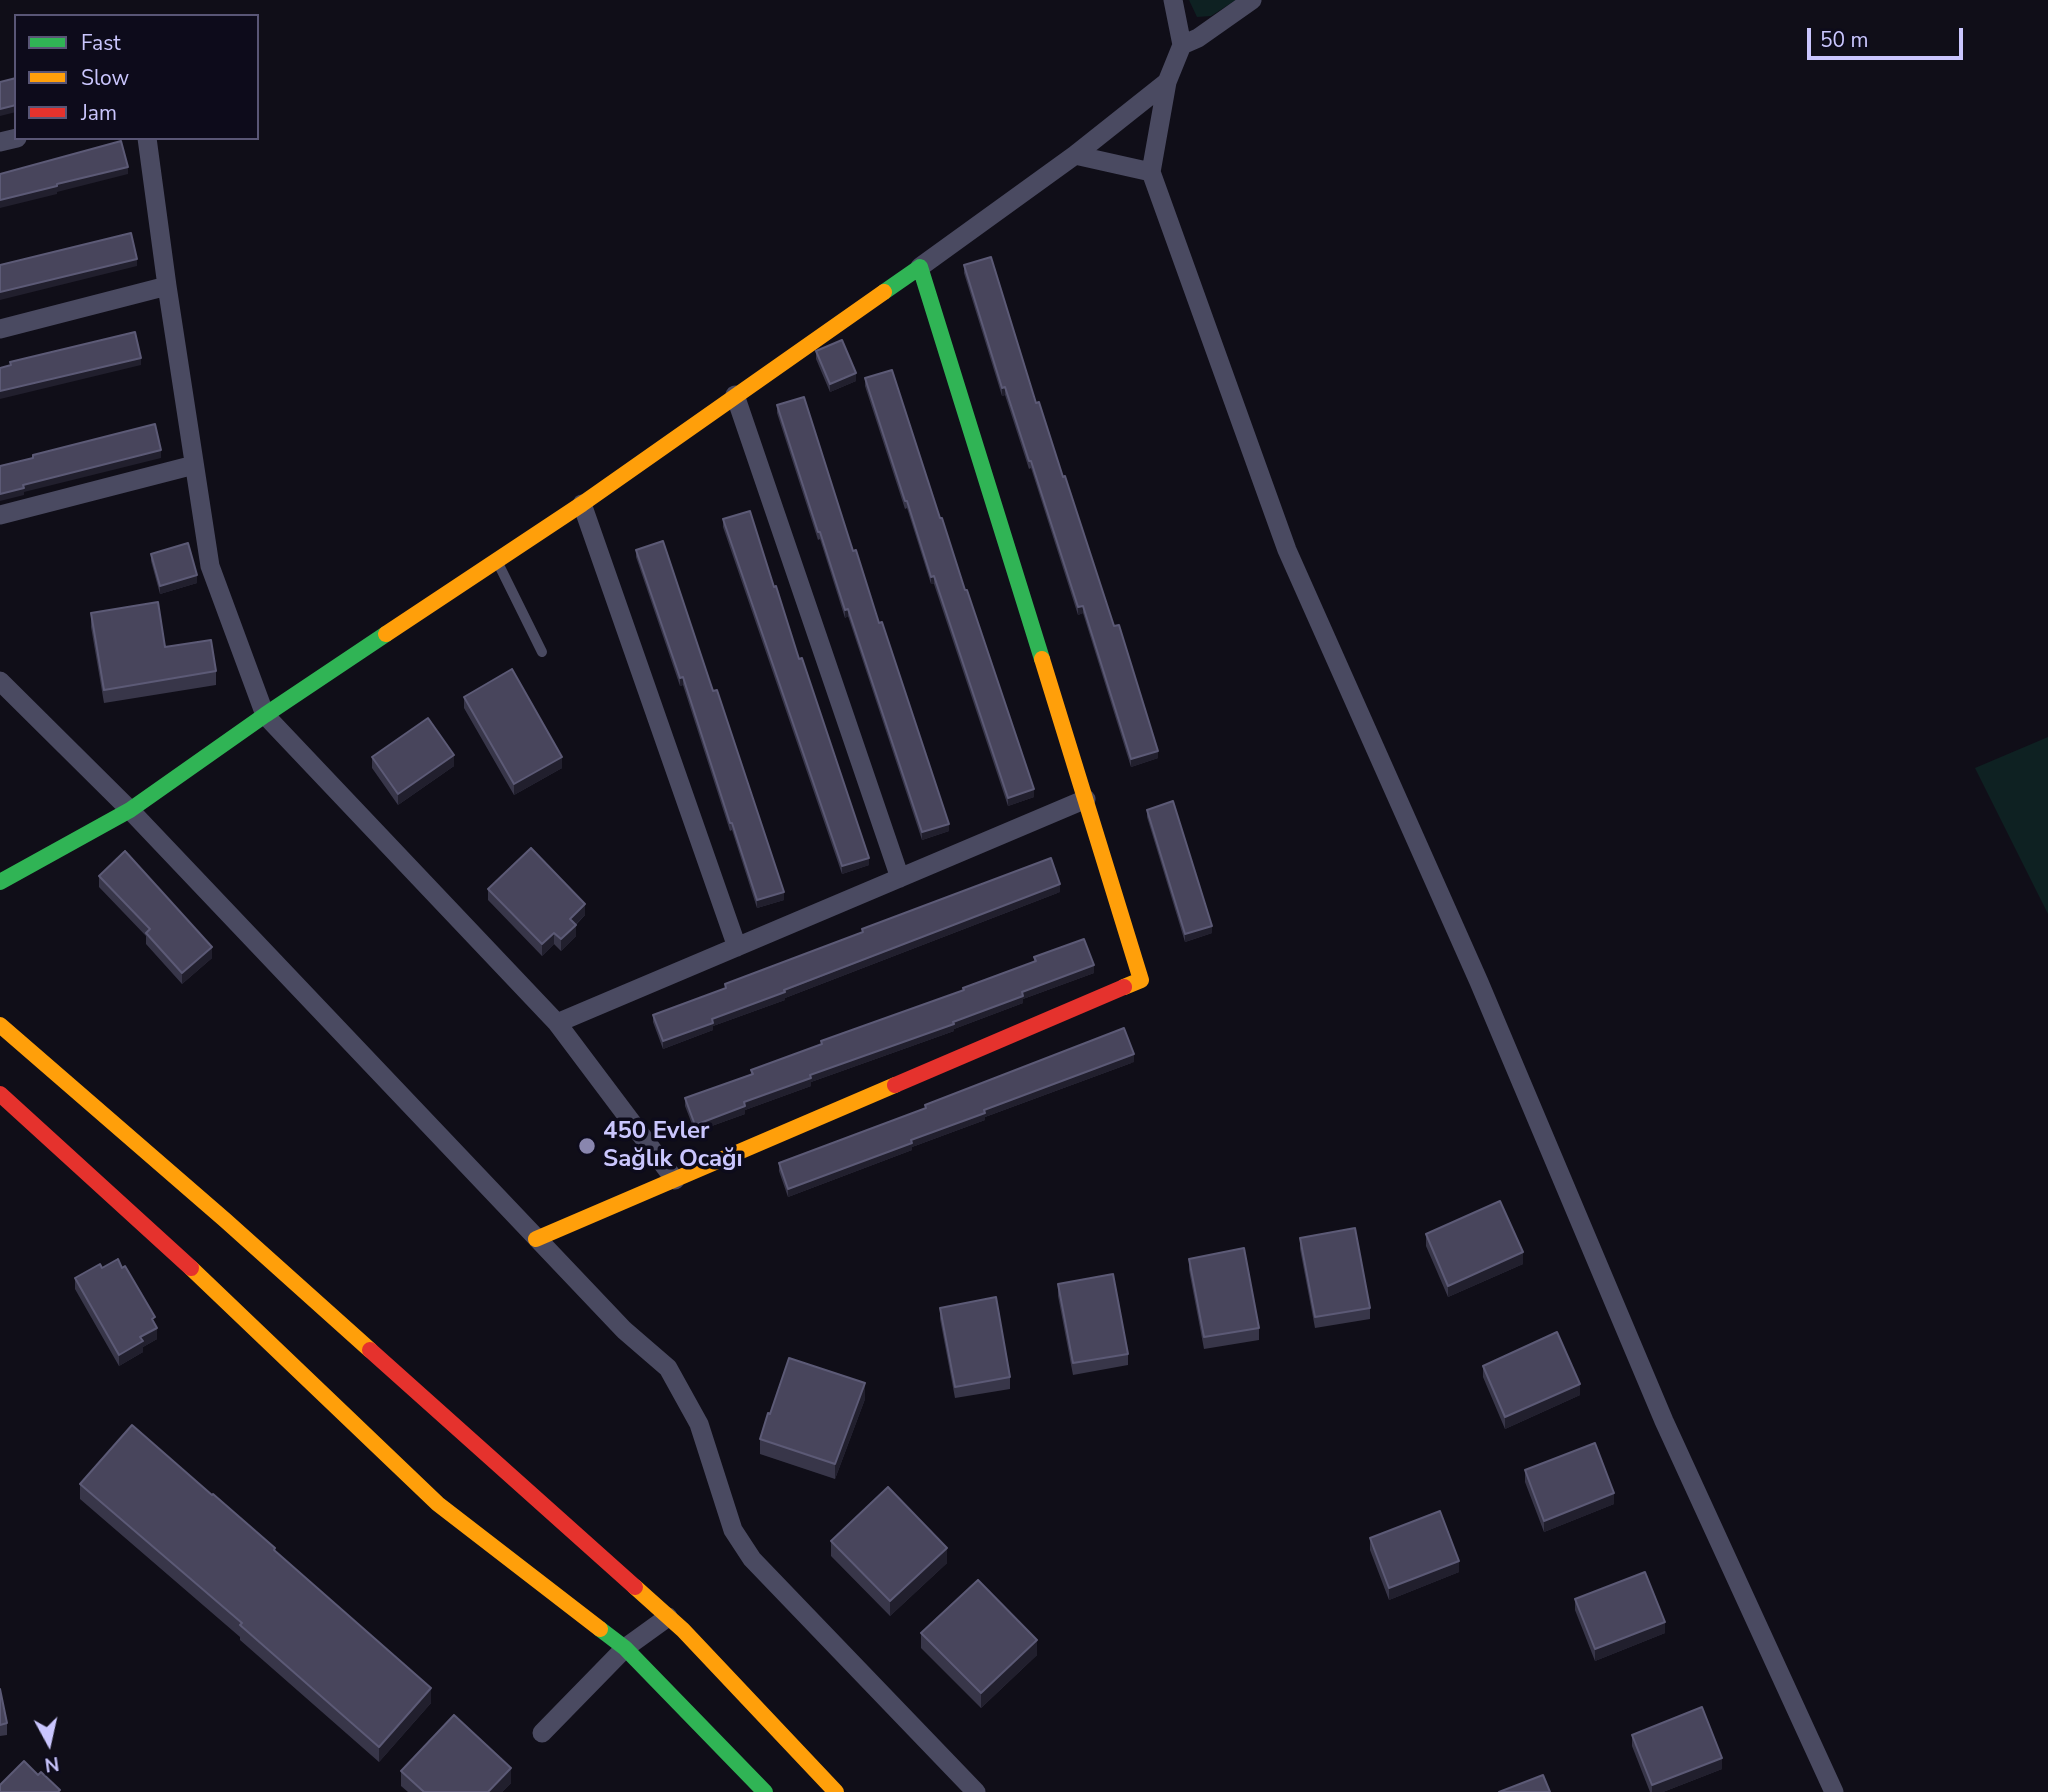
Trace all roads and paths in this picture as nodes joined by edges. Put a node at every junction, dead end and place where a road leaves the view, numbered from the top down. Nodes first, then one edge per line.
1 (1173, 0) edge
2 (1252, 0) edge
3 (1182, 45) junction
4 (1167, 82) junction
5 (147, 140) edge
6 (1075, 155) junction
7 (1151, 172) junction
8 (920, 267) junction
9 (167, 286) junction
10 (0, 329) edge
11 (735, 395) junction
12 (194, 466) junction
13 (582, 504) junction
14 (0, 515) edge
15 (497, 561) junction
16 (542, 652) dead end
17 (0, 681) edge
18 (265, 715) junction
19 (1086, 799) junction
20 (130, 810) junction
21 (900, 878) junction
22 (0, 882) edge
23 (737, 947) junction
24 (557, 1023) junction
25 (0, 1025) edge
26 (0, 1094) edge
27 (675, 1180) junction
28 (536, 1239) junction
29 (668, 1617) junction
30 (625, 1648) junction
31 (542, 1732) dead end
32 (765, 1792) edge
33 (836, 1792) edge
34 (976, 1792) edge
35 (1834, 1792) edge

1 - 3 street
2 - 3 street
3 - 4 street
4 - 6 street
4 - 7 street
5 - 9 street
6 - 7 street
6 - 8 street
7 - 35 street
8 - 11 street
8 - 19 street
9 - 10 street
9 - 12 street
11 - 13 street
11 - 21 street
12 - 14 street
12 - 18 street
13 - 15 street
13 - 23 street
15 - 16 lane
15 - 18 street
17 - 20 street
18 - 20 street
18 - 24 street
19 - 21 street
19 - 27 street
20 - 22 street
20 - 28 street
21 - 23 street
23 - 24 street
24 - 27 street
25 - 29 street
26 - 30 street
27 - 28 street
28 - 34 street
29 - 30 street
29 - 33 street
30 - 31 street
30 - 32 street

